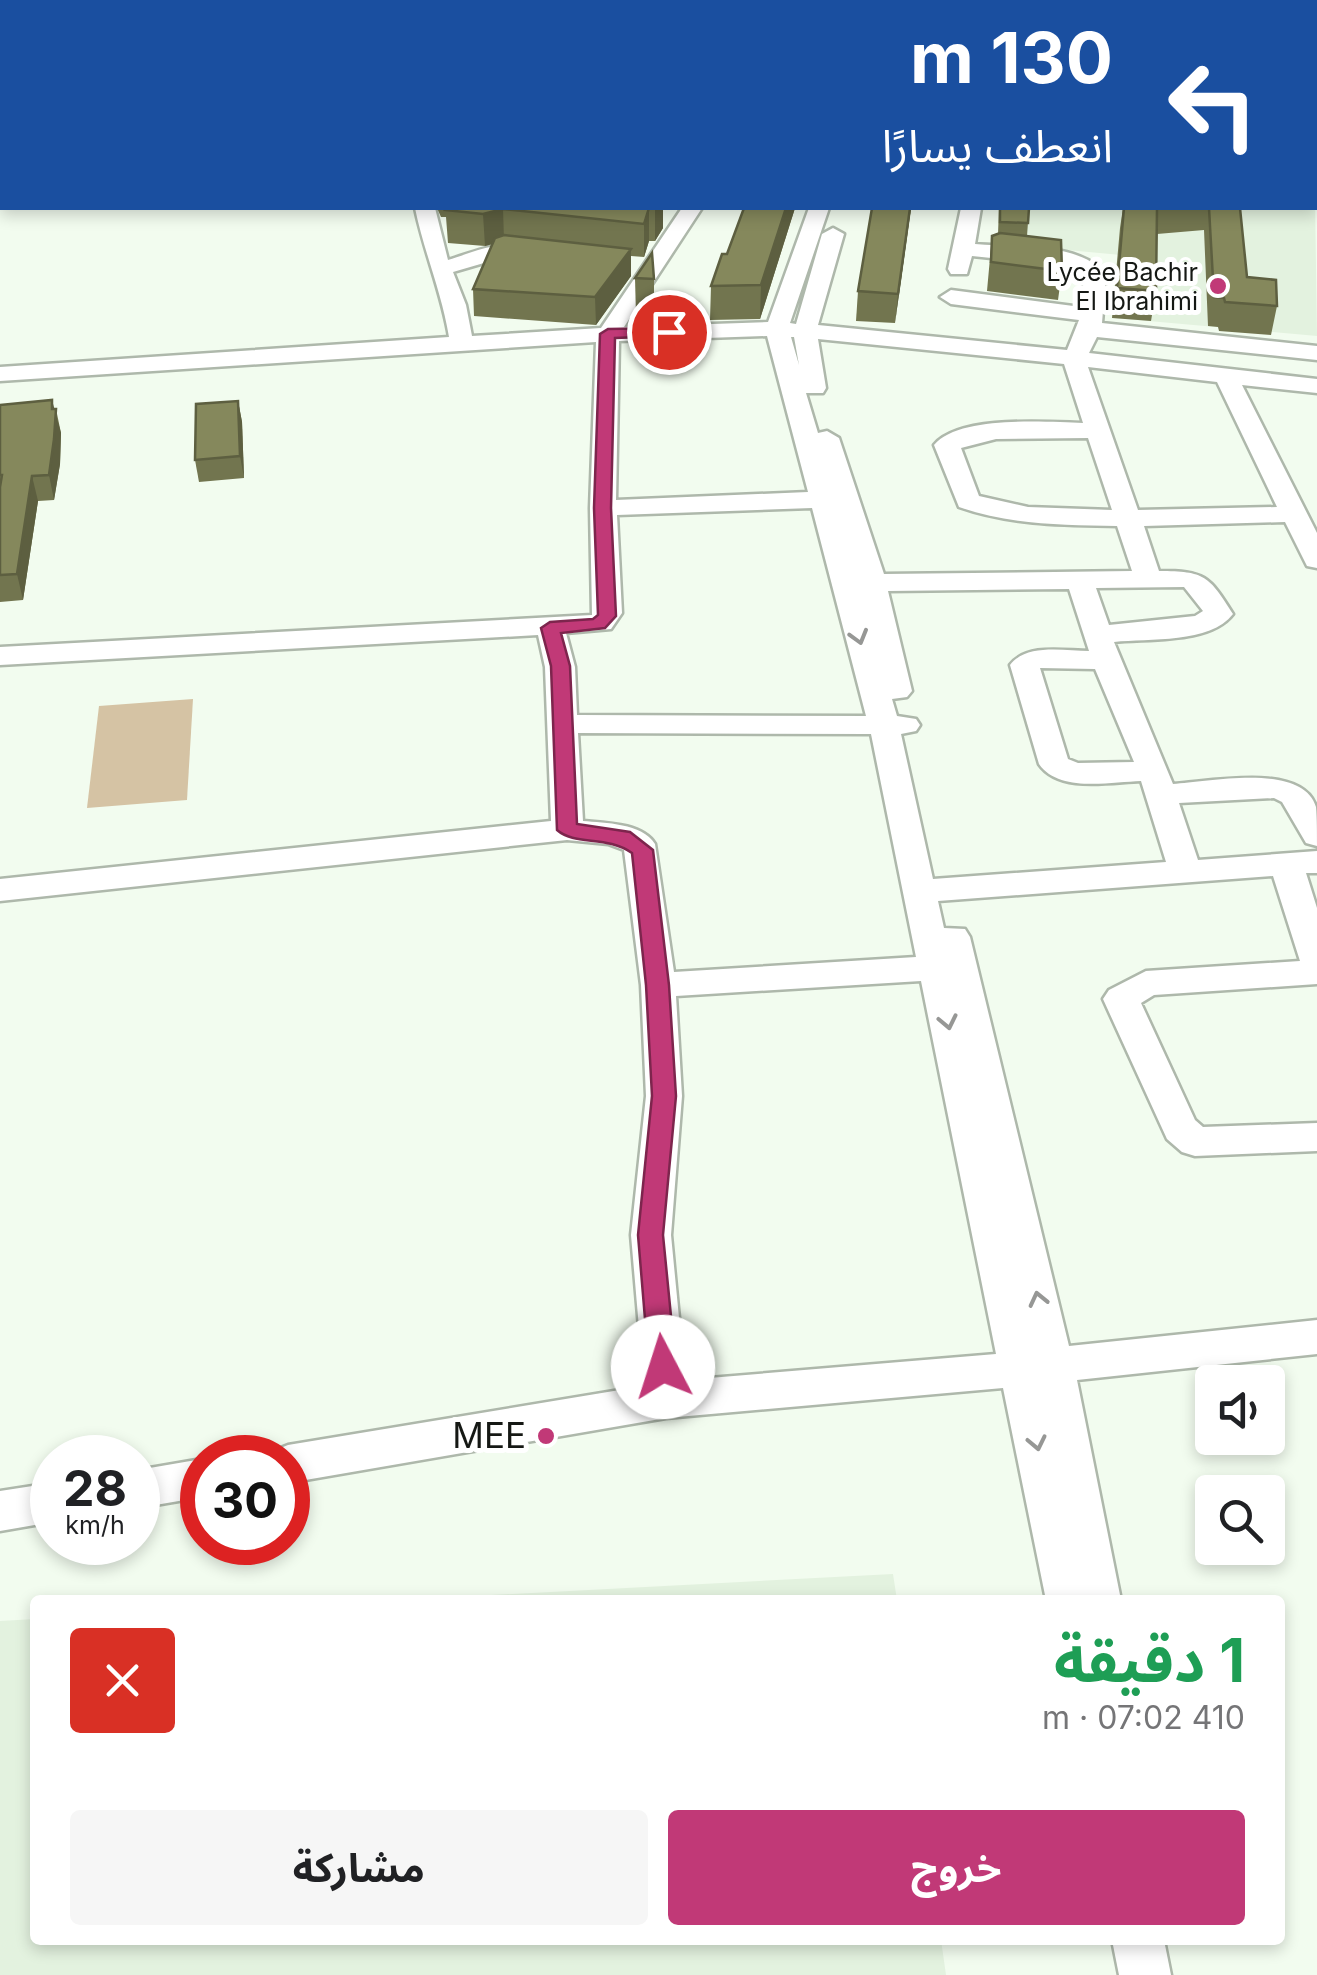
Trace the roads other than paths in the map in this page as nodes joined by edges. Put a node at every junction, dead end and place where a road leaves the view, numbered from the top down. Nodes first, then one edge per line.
1 (424, 210) edge
2 (819, 210) edge
3 (840, 210) edge
4 (971, 210) edge
5 (682, 216) edge
6 (965, 250) junction
7 (554, 256) edge
8 (444, 268) junction
9 (944, 319) junction
10 (1091, 322) junction
11 (791, 330) junction
12 (608, 334) junction
13 (462, 345) junction
14 (1317, 353) edge
15 (1074, 359) junction
16 (0, 374) edge
17 (1225, 374) junction
18 (1317, 386) edge
19 (1097, 430) junction
20 (833, 499) junction
21 (602, 508) junction
22 (1294, 514) junction
23 (1130, 518) junction
24 (1314, 548) edge
25 (1148, 578) junction
26 (1080, 581) junction
27 (858, 583) junction
28 (550, 628) junction
29 (1103, 648) junction
30 (0, 656) edge
31 (562, 724) junction
32 (894, 725) junction
33 (1157, 782) junction
34 (567, 830) junction
35 (1317, 836) edge
36 (1302, 865) edge
37 (1186, 872) junction
38 (0, 890) edge
39 (931, 890) junction
40 (1317, 960) edge
41 (948, 968) junction
42 (1317, 972) edge
43 (658, 985) junction
44 (1317, 1137) edge
45 (1317, 1337) edge
46 (1037, 1367) junction
47 (666, 1400) junction
48 (310, 1460) edge
49 (30, 1507) edge
50 (0, 1512) edge
51 (1068, 1595) edge
52 (1097, 1595) edge
53 (1139, 1945) edge
54 (1150, 1945) edge
55 (1146, 1975) edge
56 (1154, 1975) edge

1 - 8 street
2 - 11 street
3 - 11 street
4 - 6 street
5 - 12 street
6 - 9 street
6 - 10 street
7 - 8 street
8 - 13 street
9 - 10 street
9 - 11 street
9 - 15 street
10 - 14 street
10 - 15 street
11 - 12 street
11 - 20 street
12 - 13 street
12 - 21 street
13 - 16 street
15 - 17 street
15 - 19 street
17 - 18 street
17 - 22 street
19 - 23 street
19 - 23 street
20 - 21 street
20 - 27 street
21 - 28 street
22 - 23 street
22 - 24 street
23 - 25 street
25 - 26 street
25 - 29 street
26 - 27 street
26 - 29 street
27 - 32 street
28 - 30 street
28 - 31 street
29 - 33 street
29 - 33 street
31 - 32 street
31 - 34 street
32 - 39 street
33 - 35 street
33 - 37 street
34 - 38 street
34 - 43 street
36 - 37 street
36 - 40 street
37 - 39 street
39 - 41 street
41 - 43 street
41 - 46 street
42 - 44 street
43 - 47 street
45 - 46 street
46 - 47 street
46 -> 51 street
46 - 52 street
47 - 48 street
49 - 50 street
53 - 55 street
54 - 56 street

